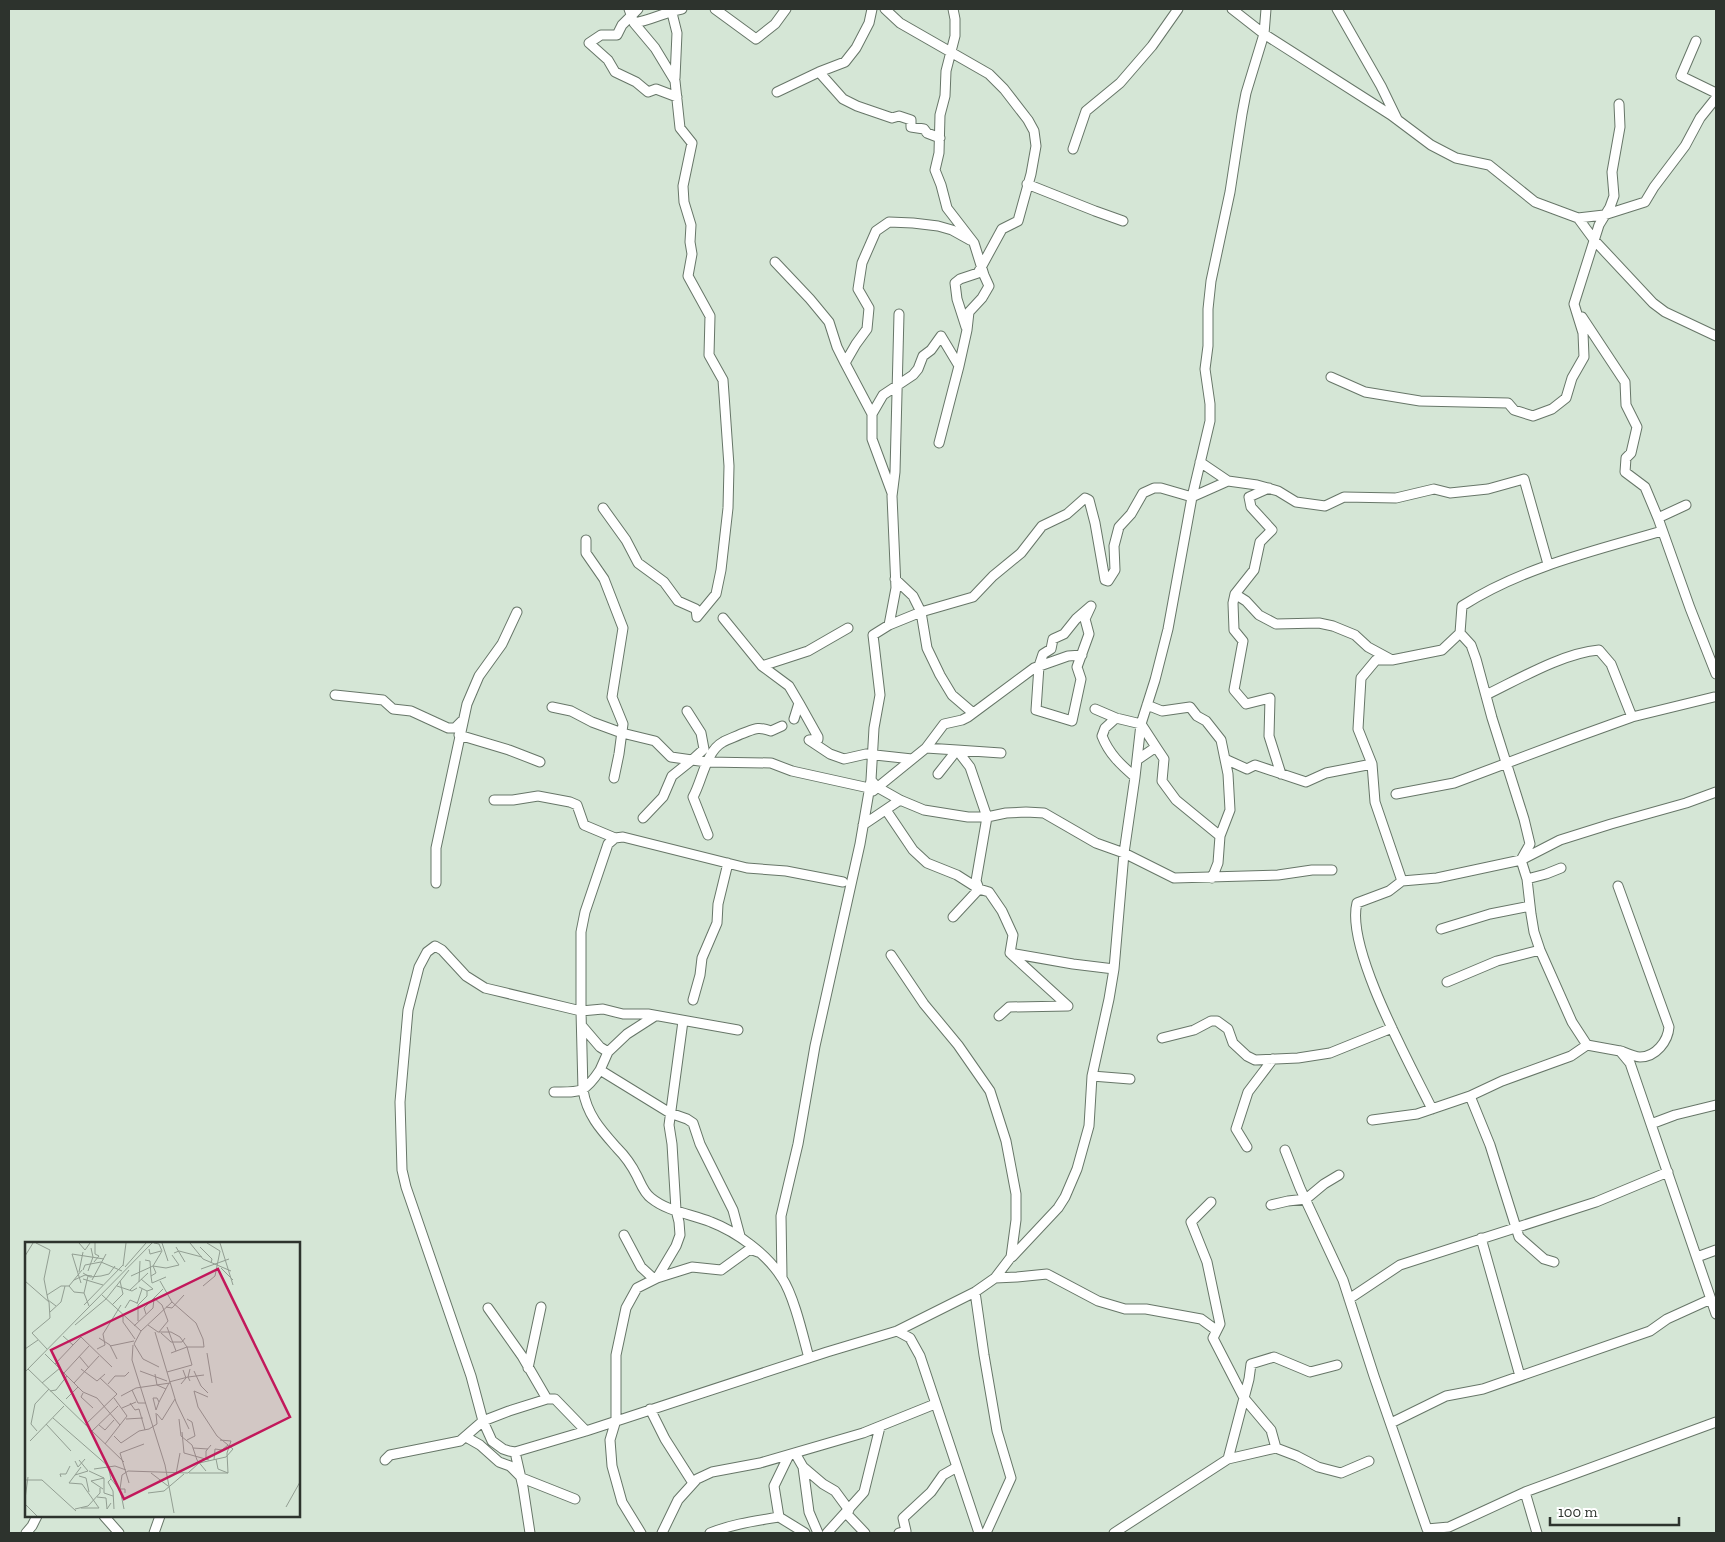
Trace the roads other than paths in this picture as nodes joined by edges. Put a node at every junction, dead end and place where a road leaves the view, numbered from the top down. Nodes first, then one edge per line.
1 (682, 9) edge
2 (716, 9) edge
3 (786, 9) edge
4 (872, 9) edge
5 (885, 9) edge
6 (954, 9) edge
7 (1178, 9) edge
8 (1232, 9) edge
9 (1266, 9) edge
10 (1337, 9) edge
11 (671, 10) edge
12 (633, 14) edge
13 (1264, 34) junction
14 (1696, 41) dead end
15 (952, 51) junction
16 (819, 72) junction
17 (675, 81) junction
18 (777, 92) dead end
19 (1716, 93) edge
20 (677, 97) junction
21 (1716, 98) edge
22 (1619, 104) dead end
23 (1398, 120) junction
24 (940, 138) junction
25 (1074, 149) dead end
26 (1027, 184) junction
27 (1604, 215) junction
28 (1578, 218) junction
29 (1123, 221) dead end
30 (1595, 241) junction
31 (974, 243) junction
32 (775, 262) dead end
33 (982, 268) junction
34 (1574, 304) junction
35 (898, 314) dead end
36 (967, 330) junction
37 (1716, 336) edge
38 (845, 362) junction
39 (959, 366) junction
40 (1331, 377) dead end
41 (896, 387) junction
42 (872, 414) junction
43 (939, 443) dead end
44 (1200, 462) junction
45 (1228, 481) junction
46 (1270, 488) junction
47 (892, 496) junction
48 (1192, 497) junction
49 (1686, 505) dead end
50 (604, 508) dead end
51 (1658, 518) junction
52 (1662, 531) junction
53 (586, 540) dead end
54 (1548, 564) junction
55 (895, 579) junction
56 (1235, 594) junction
57 (517, 612) dead end
58 (921, 612) junction
59 (723, 618) dead end
60 (889, 625) junction
61 (848, 628) dead end
62 (1460, 633) junction
63 (1082, 655) junction
64 (1392, 660) junction
65 (762, 666) junction
66 (1040, 666) junction
67 (1716, 674) edge
68 (335, 695) dead end
69 (1486, 695) junction
70 (1714, 697) dead end
71 (799, 703) junction
72 (1147, 705) junction
73 (552, 707) dead end
74 (1095, 709) dead end
75 (687, 712) dead end
76 (973, 713) junction
77 (1632, 717) junction
78 (1116, 718) junction
79 (794, 719) dead end
80 (463, 721) junction
81 (1141, 724) junction
82 (782, 726) dead end
83 (622, 733) junction
84 (459, 735) junction
85 (1156, 747) junction
86 (926, 748) junction
87 (957, 750) junction
88 (1001, 753) dead end
89 (873, 755) junction
90 (912, 759) junction
91 (1225, 759) junction
92 (692, 760) junction
93 (1137, 760) junction
94 (540, 762) dead end
95 (707, 762) junction
96 (1506, 763) junction
97 (1372, 764) junction
98 (938, 774) dead end
99 (1281, 774) junction
100 (1136, 777) junction
101 (614, 778) dead end
102 (871, 788) junction
103 (1716, 792) edge
104 (1396, 794) dead end
105 (494, 800) dead end
106 (900, 800) junction
107 (886, 810) junction
108 (987, 817) junction
109 (643, 818) dead end
110 (863, 825) junction
111 (708, 835) dead end
112 (1220, 836) junction
113 (615, 838) junction
114 (1124, 853) junction
115 (1521, 860) junction
116 (728, 863) junction
117 (1561, 868) dead end
118 (1332, 870) dead end
119 (1212, 878) junction
120 (1527, 879) junction
121 (1402, 881) junction
122 (843, 882) dead end
123 (436, 883) dead end
124 (1618, 886) dead end
125 (979, 889) junction
126 (1530, 906) junction
127 (953, 917) dead end
128 (1442, 929) dead end
129 (1540, 950) junction
130 (1010, 953) junction
131 (891, 955) dead end
132 (1114, 968) junction
133 (1447, 982) dead end
134 (693, 1000) dead end
135 (581, 1011) junction
136 (655, 1016) junction
137 (999, 1016) dead end
138 (683, 1021) junction
139 (582, 1026) junction
140 (1392, 1028) junction
141 (738, 1030) dead end
142 (1162, 1038) dead end
143 (1587, 1045) junction
144 (1620, 1051) junction
145 (608, 1052) junction
146 (1273, 1059) junction
147 (1255, 1060) junction
148 (600, 1070) junction
149 (1261, 1075) junction
150 (1092, 1076) junction
151 (1130, 1079) dead end
152 (583, 1090) junction
153 (554, 1092) dead end
154 (1470, 1096) junction
155 (1716, 1105) edge
156 (1432, 1109) junction
157 (670, 1113) junction
158 (1372, 1120) dead end
159 (1651, 1124) junction
160 (1247, 1146) dead end
161 (1285, 1150) dead end
162 (1668, 1172) junction
163 (1339, 1175) dead end
164 (1306, 1199) junction
165 (1211, 1202) dead end
166 (1271, 1205) dead end
167 (676, 1210) junction
168 (1517, 1227) junction
169 (624, 1235) dead end
170 (740, 1236) junction
171 (1481, 1238) junction
172 (1716, 1250) edge
173 (760, 1254) junction
174 (1012, 1257) junction
175 (1698, 1257) junction
176 (1554, 1262) dead end
177 (782, 1277) junction
178 (995, 1278) junction
179 (655, 1279) junction
180 (975, 1292) junction
181 (1349, 1299) junction
182 (1711, 1300) junction
183 (541, 1306) dead end
184 (488, 1308) dead end
185 (1716, 1314) edge
186 (1216, 1330) junction
187 (896, 1332) junction
188 (809, 1358) junction
189 (1337, 1365) dead end
190 (528, 1368) junction
191 (1520, 1376) junction
192 (1244, 1398) junction
193 (546, 1400) junction
194 (935, 1404) junction
195 (650, 1410) junction
196 (616, 1420) junction
197 (483, 1421) junction
198 (1716, 1422) edge
199 (1391, 1423) junction
200 (880, 1427) junction
201 (586, 1431) junction
202 (466, 1437) junction
203 (1276, 1448) junction
204 (515, 1452) junction
205 (792, 1454) junction
206 (1228, 1459) junction
207 (385, 1460) dead end
208 (1369, 1461) dead end
209 (803, 1466) junction
210 (957, 1467) junction
211 (522, 1478) junction
212 (693, 1483) junction
213 (1525, 1492) junction
214 (575, 1499) dead end
215 (848, 1512) junction
216 (36, 1517) edge
217 (105, 1517) edge
218 (160, 1517) edge
219 (778, 1518) junction
220 (1428, 1531) edge
221 (26, 1533) edge
222 (119, 1533) edge
223 (154, 1533) edge
224 (530, 1533) edge
225 (642, 1533) edge
226 (662, 1533) edge
227 (710, 1533) edge
228 (805, 1533) edge
229 (818, 1533) edge
230 (827, 1533) edge
231 (865, 1533) edge
232 (899, 1533) edge
233 (979, 1533) edge
234 (986, 1533) edge
235 (1114, 1533) edge
236 (1538, 1533) edge

1 - 11 street
2 - 3 street
4 - 16 street
5 - 15 street
6 - 15 street
7 - 25 street
8 - 13 street
9 - 13 street
10 - 23 street
11 - 12 street
11 - 17 street
12 - 17 street
12 - 20 street
13 - 23 street
13 - 44 street
14 - 19 street
15 - 24 street
15 - 26 street
16 - 18 street
16 - 24 street
17 - 20 street
20 - 50 street
21 - 27 street
22 - 27 street
23 - 28 street
24 - 31 street
26 - 29 street
26 - 33 street
27 - 28 street
27 - 30 street
28 - 30 street
30 - 34 street
30 - 37 street
31 - 33 street
31 - 38 street
32 - 38 street
33 - 36 street
33 - 36 street
34 - 40 street
34 - 51 street
35 - 41 street
36 - 39 street
38 - 42 street
39 - 41 street
39 - 43 street
41 - 42 street
41 - 47 street
42 - 47 street
44 - 45 street
44 - 48 street
45 - 46 street
45 - 48 street
46 - 54 street
46 - 56 street
47 - 55 street
48 - 58 street
48 - 72 street
49 - 51 street
51 - 52 street
52 - 54 street
52 - 67 street
53 - 83 street
54 - 62 street
55 - 58 street
55 - 60 street
56 - 64 street
56 - 99 street
57 - 80 street
58 - 60 street
58 - 76 street
59 - 65 street
60 - 89 street
61 - 65 street
62 - 64 street
62 - 69 street
63 - 66 street
63 - 66 street
63 - 66 street
64 - 97 street
65 - 71 street
66 - 76 street
68 - 80 street
69 - 77 street
69 - 96 street
70 - 77 street
71 - 79 street
71 - 89 street
72 - 81 street
72 - 91 street
73 - 83 street
74 - 78 street
75 - 92 street
76 - 86 street
77 - 96 street
78 - 81 street
78 - 100 street
80 - 84 street
81 - 85 street
81 - 93 street
82 - 95 street
83 - 92 street
83 - 101 street
84 - 94 street
84 - 123 street
85 - 93 street
85 - 112 street
86 - 87 street
86 - 90 street
87 - 88 street
87 - 98 street
87 - 108 street
89 - 90 street
89 - 102 street
90 - 102 street
91 - 99 street
91 - 112 street
92 - 95 street
92 - 109 street
93 - 100 street
95 - 102 street
95 - 111 street
96 - 104 street
96 - 115 street
97 - 99 street
97 - 121 street
100 - 114 street
102 - 106 street
102 - 110 street
103 - 115 street
105 - 113 street
106 - 107 street
106 - 108 street
107 - 110 street
107 - 125 street
108 - 114 street
108 - 125 street
110 - 177 street
112 - 119 street
113 - 116 street
113 - 135 street
114 - 119 street
114 - 132 street
115 - 120 street
115 - 121 street
116 - 122 street
116 - 134 street
117 - 120 street
118 - 119 street
120 - 126 street
121 - 140 street
124 - 144 street
125 - 127 street
125 - 130 street
126 - 128 street
126 - 129 street
129 - 133 street
129 - 143 street
130 - 132 street
130 - 137 street
131 - 174 street
132 - 150 street
135 - 136 street
135 - 139 street
135 - 197 street
136 - 138 street
136 - 145 street
138 - 141 street
138 - 157 street
139 - 145 street
139 - 152 street
140 - 146 street
140 - 156 street
142 - 147 street
143 - 144 street
143 - 154 street
144 - 159 street
145 - 148 street
146 - 147 street
146 - 149 street
147 - 149 street
148 - 152 street
148 - 157 street
149 - 160 street
150 - 151 street
150 - 174 street
152 - 153 street
152 - 167 street
154 - 156 street
154 - 168 street
155 - 159 street
156 - 158 street
157 - 167 street
157 - 170 street
159 - 162 street
161 - 164 street
162 - 168 street
162 - 175 street
163 - 164 street
164 - 166 street
164 - 181 street
165 - 186 street
167 - 170 street
167 - 179 street
168 - 171 street
168 - 176 street
169 - 179 street
170 - 173 street
171 - 181 street
171 - 191 street
172 - 175 street
173 - 177 street
173 - 179 street
174 - 178 street
175 - 182 street
177 - 188 street
178 - 180 street
178 - 186 street
179 - 196 street
180 - 187 street
180 - 234 street
181 - 199 street
182 - 185 street
182 - 191 street
183 - 190 street
184 - 190 street
186 - 192 street
187 - 188 street
187 - 194 street
188 - 195 street
189 - 192 street
190 - 193 street
191 - 199 street
192 - 203 street
192 - 206 street
193 - 197 street
193 - 201 street
194 - 200 street
194 - 210 street
195 - 196 street
195 - 212 street
196 - 201 street
196 - 225 street
197 - 202 street
197 - 204 street
198 - 213 street
199 - 220 street
200 - 205 street
200 - 215 street
201 - 204 street
202 - 207 street
202 - 211 street
203 - 206 street
203 - 208 street
204 - 211 street
205 - 209 street
205 - 212 street
205 - 219 street
206 - 235 street
209 - 215 street
209 - 229 street
210 - 232 street
210 - 233 street
211 - 214 street
211 - 224 street
212 - 226 street
213 - 220 street
213 - 236 street
215 - 230 street
215 - 231 street
216 - 221 street
217 - 222 street
218 - 223 street
219 - 227 street
219 - 228 street

